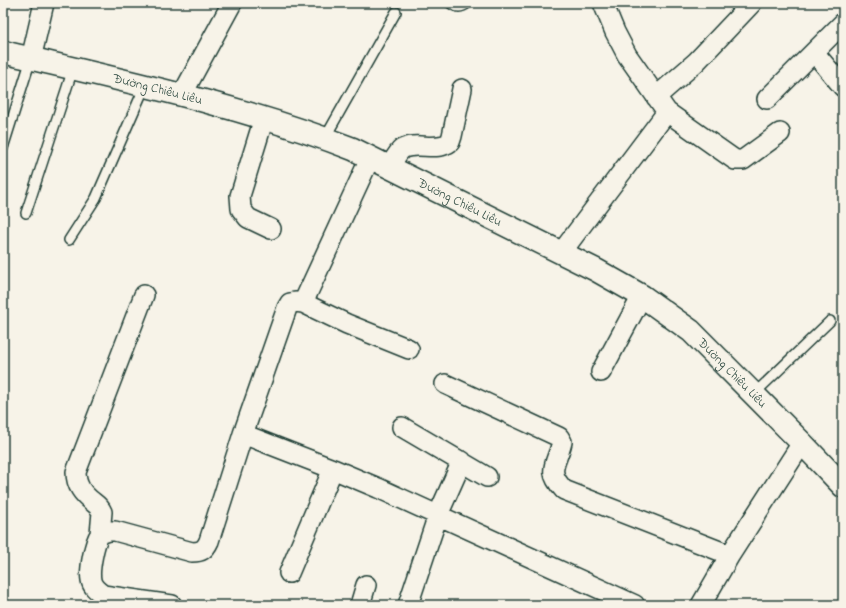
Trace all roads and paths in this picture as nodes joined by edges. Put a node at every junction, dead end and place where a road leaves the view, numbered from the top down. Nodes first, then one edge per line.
1 (44, 3) edge
2 (232, 3) edge
3 (450, 3) edge
4 (468, 3) edge
5 (603, 3) edge
6 (752, 3) edge
7 (396, 12) dead end
8 (843, 23) edge
9 (3, 52) edge
10 (814, 52) junction
11 (31, 59) junction
12 (73, 69) junction
13 (145, 86) junction
14 (843, 87) edge
15 (462, 89) dead end
16 (182, 95) junction
17 (767, 99) dead end
18 (662, 105) junction
19 (264, 118) junction
20 (780, 132) dead end
21 (325, 138) junction
22 (3, 148) edge
23 (370, 158) junction
24 (389, 168) junction
25 (26, 213) dead end
26 (272, 229) dead end
27 (69, 240) dead end
28 (561, 252) junction
29 (144, 295) dead end
30 (642, 296) junction
31 (303, 302) junction
32 (830, 321) dead end
33 (408, 349) dead end
34 (601, 372) dead end
35 (445, 384) dead end
36 (754, 394) junction
37 (402, 427) dead end
38 (243, 434) junction
39 (802, 443) junction
40 (462, 461) junction
41 (333, 469) junction
42 (487, 477) dead end
43 (843, 486) edge
44 (438, 515) junction
45 (100, 534) junction
46 (730, 556) junction
47 (289, 573) dead end
48 (366, 585) dead end
49 (172, 605) edge
50 (360, 605) edge
51 (408, 605) edge
52 (635, 605) edge
53 (701, 605) edge

1 - 11 street
2 - 16 street
3 - 4 lane
5 - 18 street
6 - 18 street
7 - 21 lane
8 - 10 street
9 - 11 street, Đường Chiêu Liêu
10 - 14 street
10 - 17 street
11 - 12 street, Đường Chiêu Liêu
11 - 22 lane
12 - 13 street, Đường Chiêu Liêu
12 - 25 lane
13 - 16 street, Đường Chiêu Liêu
13 - 27 lane
15 - 24 street
16 - 19 street, Đường Chiêu Liêu
18 - 20 street
18 - 28 street
19 - 21 street, Đường Chiêu Liêu
19 - 26 street
21 - 23 street, Đường Chiêu Liêu
23 - 24 street, Đường Chiêu Liêu
23 - 31 street
24 - 28 street, Đường Chiêu Liêu
28 - 30 street, Đường Chiêu Liêu
29 - 45 street
30 - 34 street
30 - 36 street, Đường Chiêu Liêu
31 - 33 street
31 - 38 street
32 - 36 lane
35 - 46 street
36 - 39 street, Đường Chiêu Liêu
37 - 40 street
38 - 41 street
38 - 45 street
39 - 43 street, Đường Chiêu Liêu
39 - 46 street
40 - 42 street
40 - 44 street
41 - 44 street
41 - 47 street
44 - 51 street
44 - 52 street
45 - 49 street
46 - 53 street
48 - 50 street

